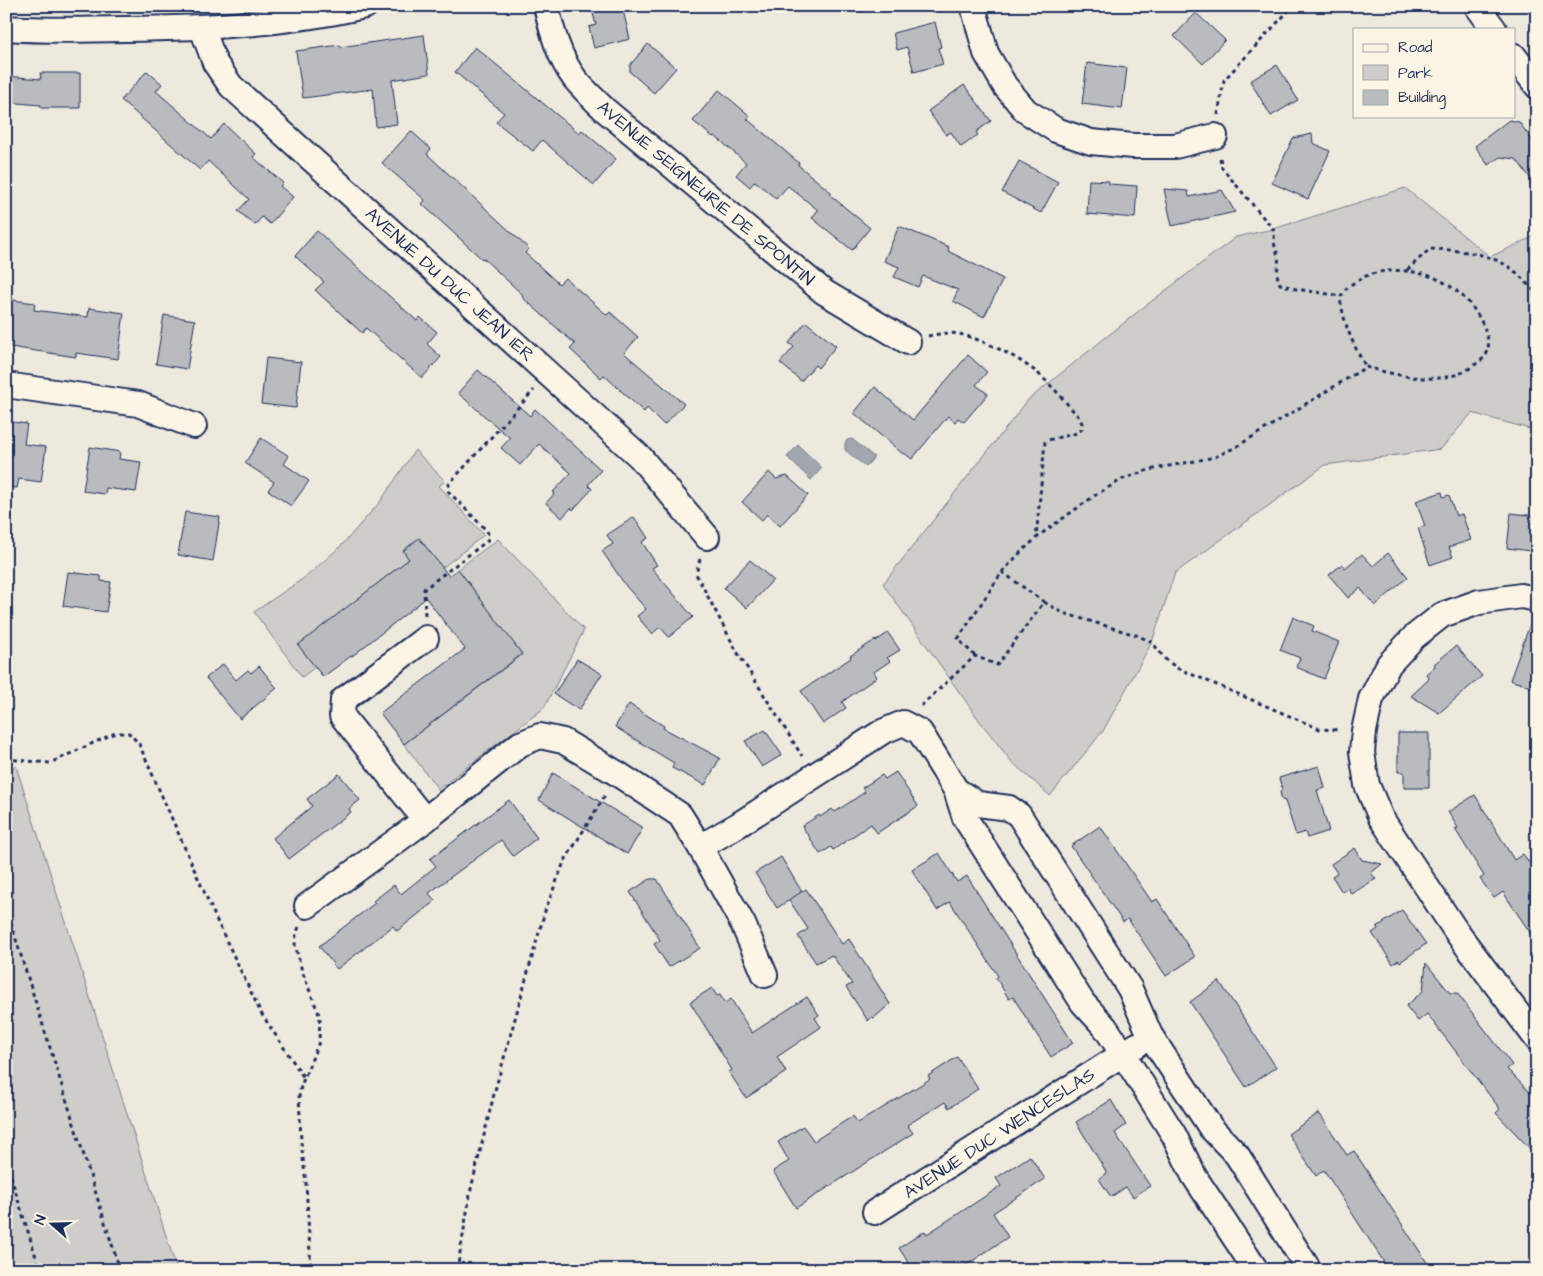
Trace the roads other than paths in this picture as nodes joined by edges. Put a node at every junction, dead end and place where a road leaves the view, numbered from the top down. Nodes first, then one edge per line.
1 (365, 6) edge
2 (546, 6) edge
3 (973, 6) edge
4 (1477, 6) edge
5 (6, 28) edge
6 (202, 28) junction
7 (1493, 28) edge
8 (1516, 59) edge
9 (1537, 86) edge
10 (1215, 136) road end
11 (908, 342) road end
12 (6, 384) edge
13 (194, 426) dead end
14 (707, 537) road end
15 (1537, 599) edge
16 (426, 638) road end
17 (956, 790) junction
18 (426, 820) junction
19 (700, 847) junction
20 (307, 906) road end
21 (765, 975) dead end
22 (1150, 1036) junction
23 (1537, 1039) edge
24 (1123, 1054) junction
25 (875, 1212) dead end
26 (1301, 1267) edge
27 (1256, 1270) edge

1 - 6 street
2 - 11 street, AVENUE SEIGNEURIE DE SPONTIN
3 - 10 street
4 - 7 street
5 - 6 street
6 - 14 street, AVENUE DU DUC JEAN IER
8 - 9 street
12 - 13 street
15 - 23 street
16 - 18 street
17 - 19 street
17 - 22 street
17 - 24 street
18 - 19 street
18 - 20 street
19 - 21 street
22 - 24 street, AVENUE DUC WENCESLAS
22 - 26 street
24 - 25 street, AVENUE DUC WENCESLAS
24 - 27 street

